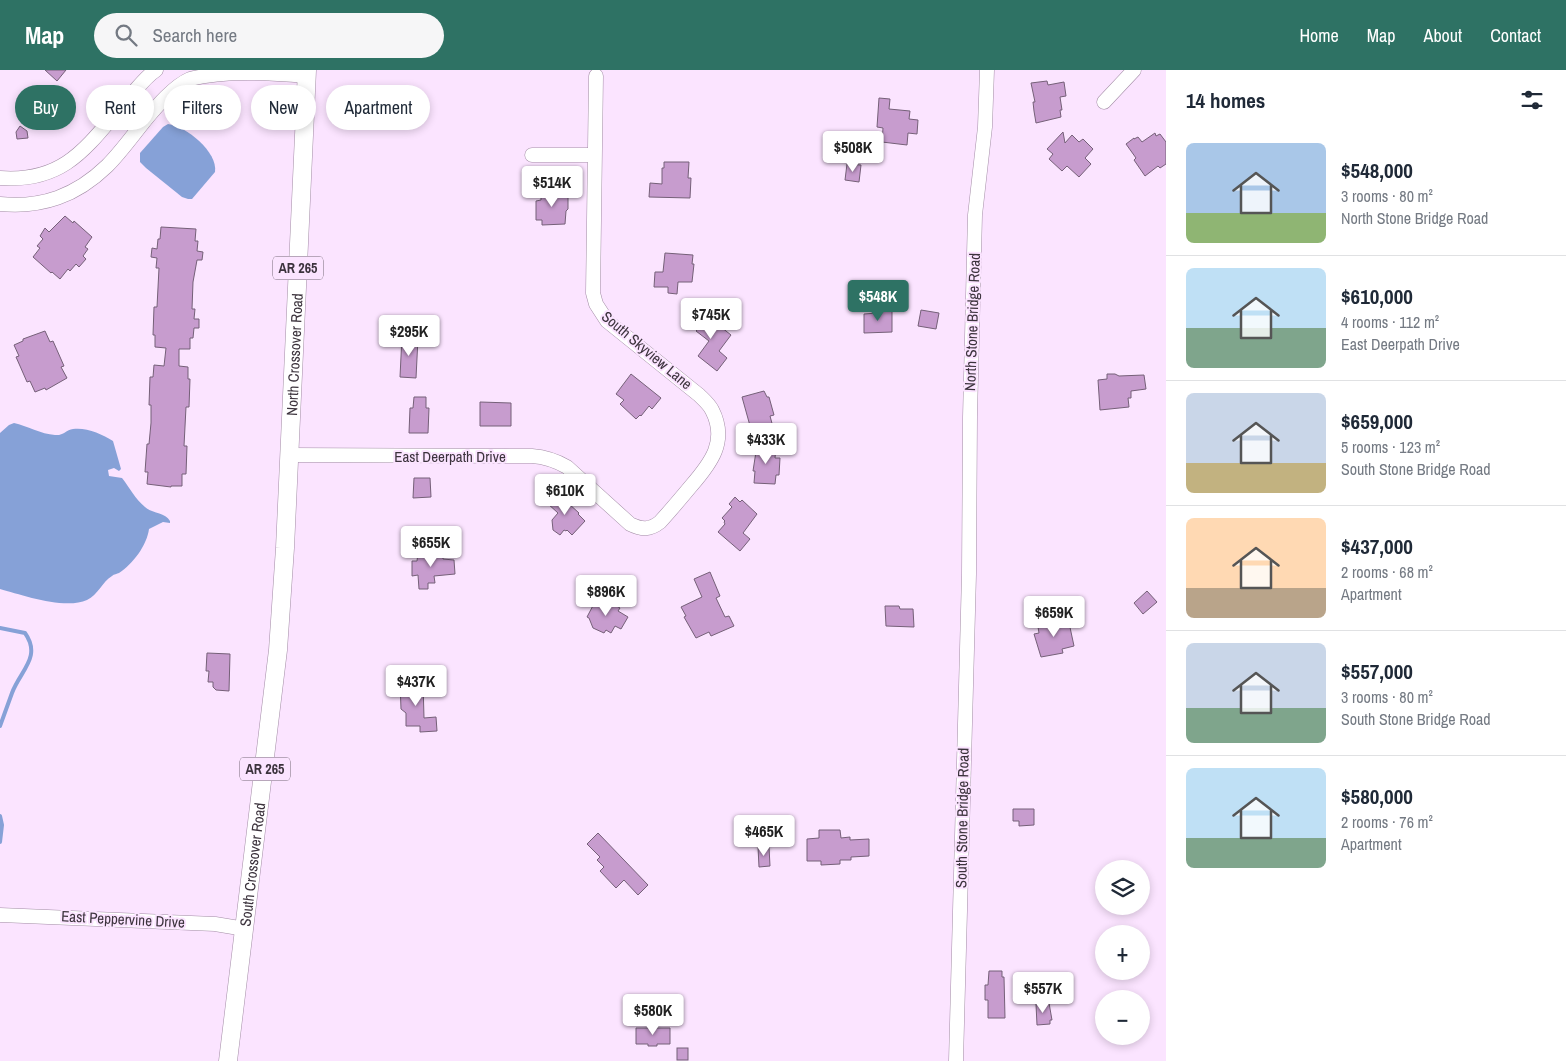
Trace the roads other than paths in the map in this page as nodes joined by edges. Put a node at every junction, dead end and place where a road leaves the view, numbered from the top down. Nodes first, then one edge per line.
1 (156, 70) edge
2 (987, 70) edge
3 (1134, 70) edge
4 (307, 73) edge
5 (596, 76) dead end
6 (1104, 102) dead end
7 (532, 154) dead end
8 (594, 154) junction
9 (0, 178) edge
10 (0, 204) edge
11 (289, 455) junction
12 (646, 529) joint
13 (969, 574) joint
14 (281, 608) joint
15 (0, 914) edge
16 (245, 929) junction
17 (228, 1061) edge
18 (956, 1061) edge

1 - 9 street
2 - 13 street, North Stone Bridge Road
3 - 6 street
4 - 10 street
4 - 11 main road, North Crossover Road / AR 265
5 - 8 street, South Skyview Lane
7 - 8 street
8 - 12 street, South Skyview Lane
11 - 12 street, East Deerpath Drive
11 - 14 main road, North Crossover Road / AR 265
13 - 18 street, South Stone Bridge Road
14 - 16 main road, South Crossover Road / AR 265
15 - 16 street, East Peppervine Drive
16 - 17 main road, South Crossover Road / AR 265

